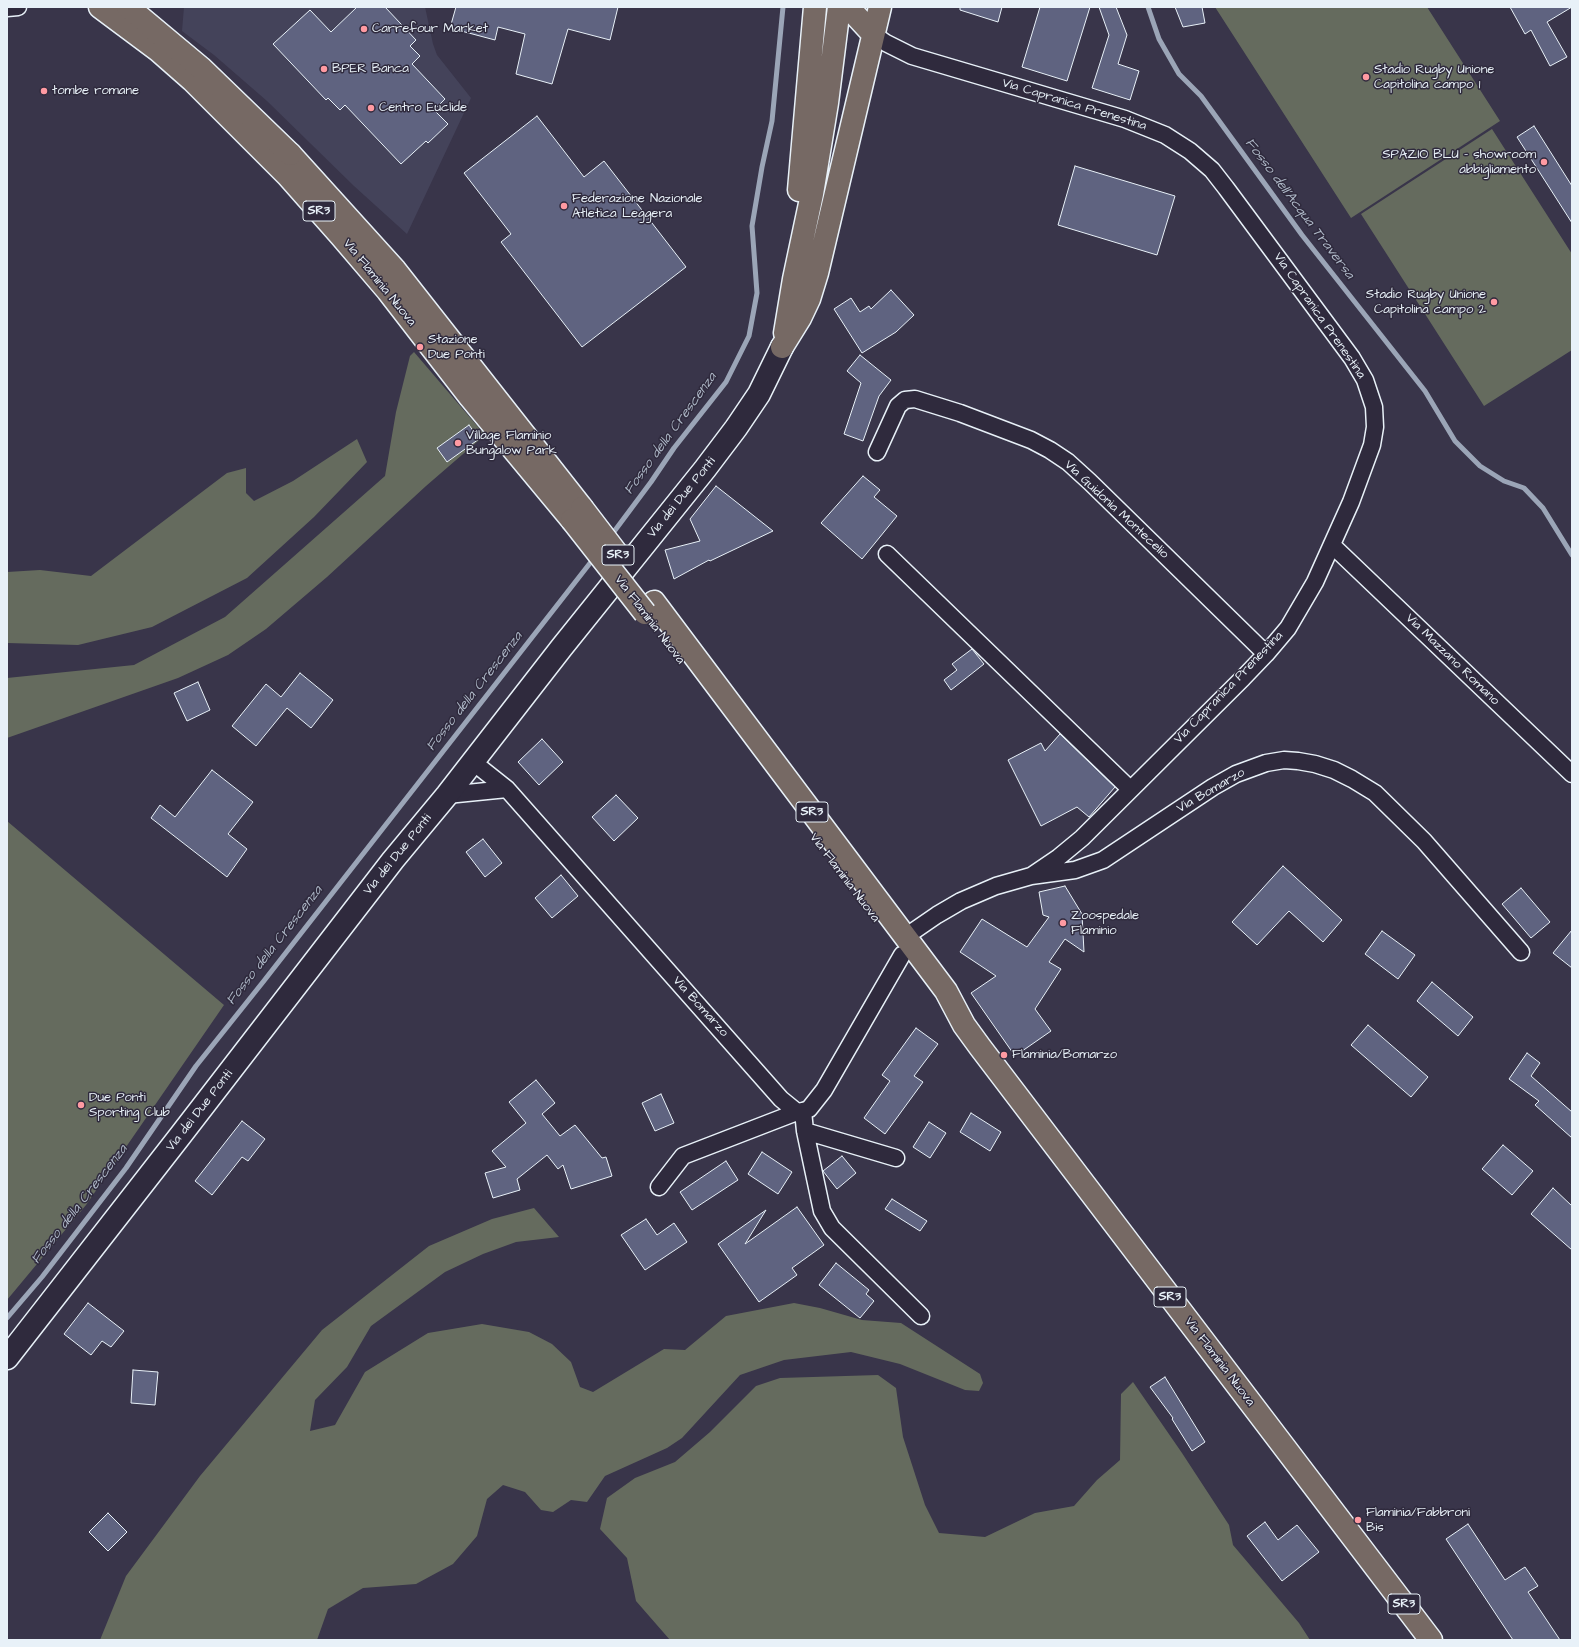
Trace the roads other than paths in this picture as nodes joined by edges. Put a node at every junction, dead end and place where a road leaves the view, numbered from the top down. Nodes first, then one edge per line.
1 (18, 7) edge
2 (100, 7) edge
3 (128, 7) edge
4 (815, 7) edge
5 (839, 7) edge
6 (848, 7) edge
7 (880, 7) edge
8 (7, 8) edge
9 (873, 34) junction
10 (794, 279) junction
11 (782, 348) junction
12 (877, 452) dead end
13 (577, 514) junction
14 (1332, 545) junction
15 (887, 554) dead end
16 (1266, 654) junction
17 (473, 762) junction
18 (1572, 774) edge
19 (507, 789) junction
20 (1130, 789) junction
21 (447, 795) junction
22 (1031, 876) junction
23 (904, 946) junction
24 (1521, 952) dead end
25 (800, 1112) junction
26 (805, 1131) junction
27 (896, 1158) dead end
28 (659, 1186) dead end
29 (921, 1316) dead end
30 (7, 1358) edge
31 (1431, 1640) edge

1 - 8 street
2 - 13 main road, Via Flaminia Nuova / SR3
3 - 13 main road, Via Flaminia Nuova / SR3
4 - 10 main road
5 - 10 main road
6 - 9 main road
7 - 9 main road
9 - 11 main road
9 - 14 street, Via Capranica Prenestina
10 - 11 main road
11 - 17 street, Via dei Due Ponti
12 - 16 street, Via Guidonia Montecelio
13 - 23 main road, Via Flaminia Nuova / SR3, bridge
14 - 16 street, Via Capranica Prenestina
14 - 18 street, Via Mazzano Romano
15 - 20 street
16 - 20 street, Via Capranica Prenestina
17 - 19 street, Via Bomarzo
17 - 21 street, Via dei Due Ponti
19 - 21 street
19 - 25 street, Via Bomarzo
20 - 22 street, Via Bomarzo
21 - 30 street, Via dei Due Ponti
22 - 23 street, Via Bomarzo
22 - 24 street, Via Bomarzo
23 - 25 street, Via Bomarzo
23 - 31 main road, Via Flaminia Nuova / SR3
25 - 26 street
25 - 28 street
26 - 27 street
26 - 29 street

